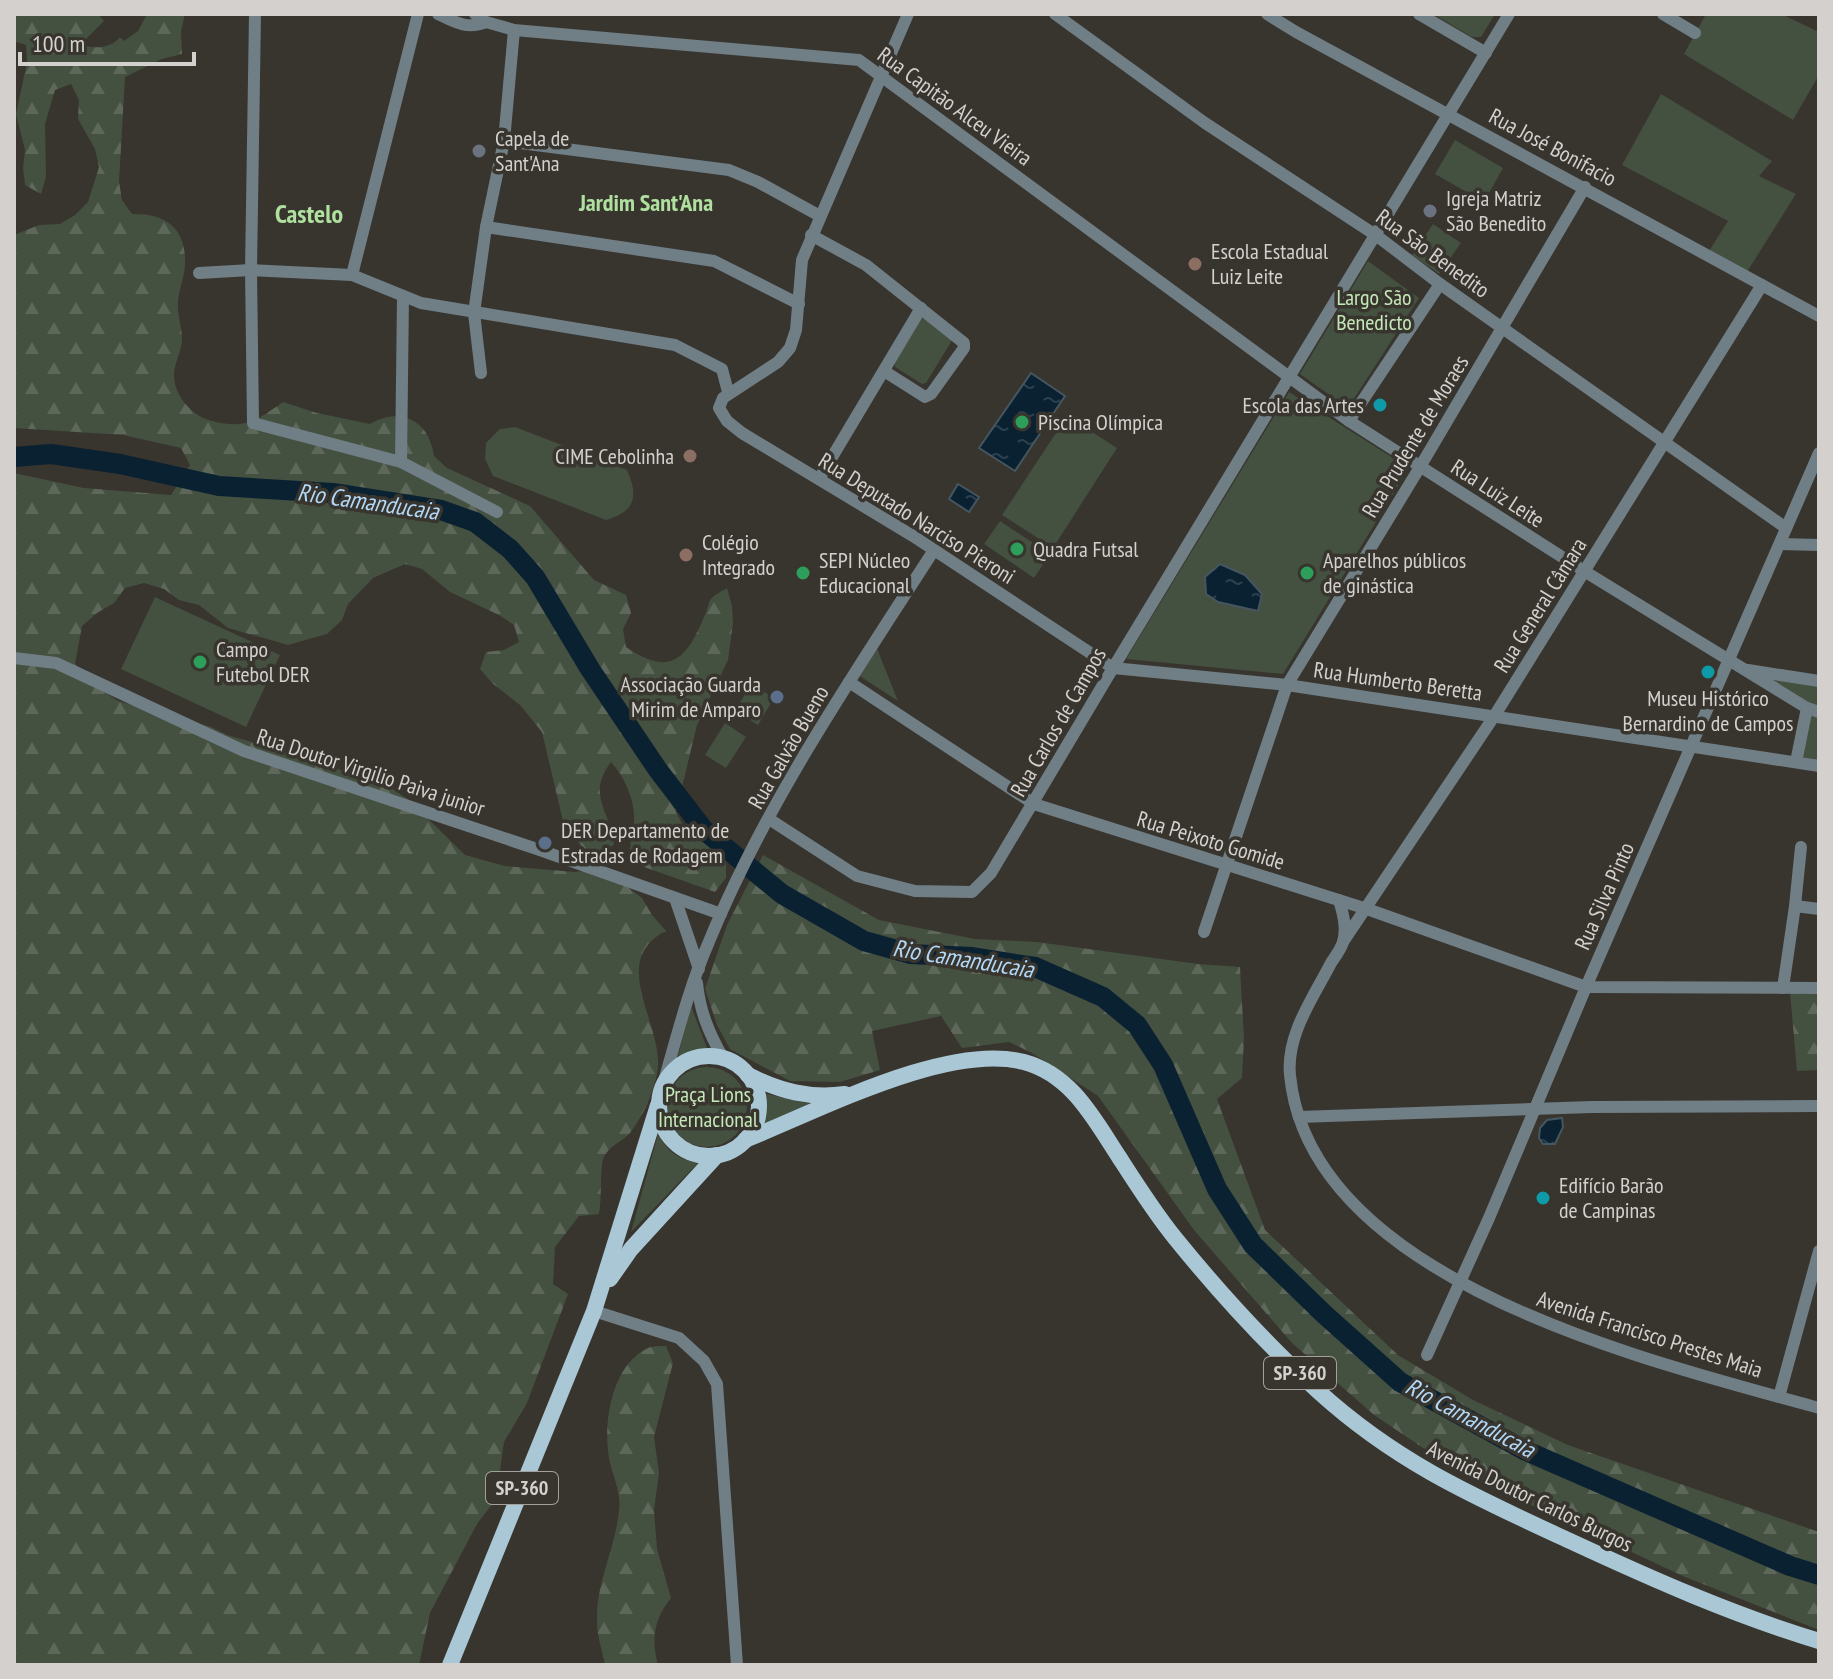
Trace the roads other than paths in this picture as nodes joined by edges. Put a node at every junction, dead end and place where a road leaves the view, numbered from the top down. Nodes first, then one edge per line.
1 (255, 14) edge
2 (418, 14) edge
3 (438, 14) edge
4 (475, 14) edge
5 (908, 14) edge
6 (1055, 14) edge
7 (1267, 14) edge
8 (1419, 14) edge
9 (1509, 14) edge
10 (1663, 14) edge
11 (486, 22) junction
12 (514, 30) junction
13 (1695, 33) dead end
14 (1486, 53) junction
15 (882, 76) junction
16 (1449, 114) junction
17 (504, 141) junction
18 (1585, 187) junction
19 (820, 216) junction
20 (486, 227) junction
21 (811, 235) junction
22 (1377, 236) junction
23 (251, 270) junction
24 (199, 273) dead end
25 (352, 275) junction
26 (1440, 284) junction
27 (1762, 285) junction
28 (403, 296) junction
29 (799, 304) junction
30 (921, 308) junction
31 (474, 313) junction
32 (1819, 316) edge
33 (1503, 328) junction
34 (884, 371) junction
35 (481, 373) dead end
36 (1290, 379) junction
37 (728, 392) junction
38 (1349, 421) junction
39 (1665, 442) junction
40 (1819, 453) edge
41 (401, 462) junction
42 (1420, 467) junction
43 (819, 479) junction
44 (497, 512) dead end
45 (1786, 528) junction
46 (1780, 544) junction
47 (1819, 545) edge
48 (934, 550) junction
49 (1584, 571) junction
50 (14, 658) edge
51 (1729, 661) junction
52 (1113, 668) junction
53 (1741, 669) junction
54 (1819, 681) edge
55 (849, 682) junction
56 (1287, 685) junction
57 (1813, 710) edge
58 (1495, 715) junction
59 (1693, 747) junction
60 (1796, 762) junction
61 (1819, 766) edge
62 (1034, 804) junction
63 (769, 819) junction
64 (1801, 847) dead end
65 (1226, 865) junction
66 (675, 898) junction
67 (1339, 900) junction
68 (1795, 906) junction
69 (1367, 909) junction
70 (1819, 909) edge
71 (721, 914) junction
72 (1204, 932) dead end
73 (1343, 942) junction
74 (698, 972) junction
75 (1586, 987) junction
76 (1783, 988) junction
77 (1819, 988) edge
78 (723, 1058) junction
79 (748, 1075) junction
80 (662, 1088) junction
81 (862, 1092) junction
82 (658, 1105) junction
83 (1819, 1106) edge
84 (1535, 1109) junction
85 (1299, 1117) junction
86 (745, 1140) junction
87 (717, 1155) junction
88 (1819, 1251) edge
89 (1461, 1283) junction
90 (600, 1293) junction
91 (594, 1311) junction
92 (1427, 1355) dead end
93 (1779, 1397) junction
94 (1819, 1408) edge
95 (1819, 1641) edge
96 (450, 1665) edge
97 (737, 1665) edge

1 - 23 street
2 - 25 street
3 - 11 street
4 - 11 street
5 - 15 street
6 - 22 street, Rua São Benedito
7 - 16 street, Rua José Bonifacio
8 - 14 street
9 - 14 street
10 - 13 street
11 - 12 street, Rua Capitão Alceu Vieira
12 - 15 street, Rua Capitão Alceu Vieira
12 - 17 street
14 - 16 street
15 - 19 street
15 - 36 street, Rua Capitão Alceu Vieira
16 - 18 street, Rua José Bonifacio
16 - 22 street
17 - 19 street
17 - 20 street
18 - 27 street, Rua José Bonifacio
18 - 33 street, Rua Prudente de Moraes
19 - 21 street
20 - 29 street
20 - 31 street
21 - 29 street
21 - 30 street
22 - 26 street, Rua São Benedito
22 - 36 street, Rua Carlos de Campos
23 - 24 street
23 - 25 street
23 - 41 street
25 - 28 street
26 - 33 street, Rua São Benedito
26 - 38 street
27 - 32 street, Rua José Bonifacio
27 - 39 street, Rua General Câmara
28 - 31 street
28 - 41 street
29 - 37 street
30 - 34 street
30 - 34 street
31 - 35 street
31 - 37 street
33 - 39 street, Rua São Benedito
33 - 42 street, Rua Prudente de Moraes
34 - 43 street
36 - 38 street, Rua Luiz Leite
36 - 52 street, Rua Carlos de Campos
37 - 43 street, Rua Deputado Narciso Pieroni
38 - 42 street, Rua Luiz Leite
39 - 45 street, Rua São Benedito
39 - 49 street, Rua General Câmara
40 - 45 street, Rua Silva Pinto
41 - 44 street
42 - 49 street, Rua Luiz Leite
42 - 56 street, Rua Prudente de Moraes
43 - 48 street, Rua Deputado Narciso Pieroni
45 - 46 street, Rua Silva Pinto
46 - 47 street
46 - 51 street, Rua Silva Pinto
48 - 52 street, Rua Deputado Narciso Pieroni
48 - 55 street, Rua Galvão Bueno
49 - 51 street, Rua Luiz Leite
49 - 58 street, Rua General Câmara
50 - 66 street, Rua Doutor Virgilio Paiva junior
51 - 53 street, Rua Luiz Leite
51 - 59 street, Rua Silva Pinto
52 - 56 street, Rua Humberto Beretta
52 - 62 street, Rua Carlos de Campos
53 - 54 street
53 - 57 street, Rua Luiz Leite
55 - 62 street, Rua Peixoto Gomide
55 - 63 street, Rua Galvão Bueno
56 - 58 street, Rua Humberto Beretta
56 - 65 street, Rua Prudente de Moraes
57 - 60 street
58 - 59 street, Rua Humberto Beretta
58 - 69 street, Rua General Câmara
59 - 60 street, Rua Humberto Beretta
59 - 75 street, Rua Silva Pinto
60 - 61 street, Rua Humberto Beretta
62 - 63 street, Rua Carlos de Campos
62 - 65 street, Rua Peixoto Gomide
63 - 71 street, Rua Galvão Bueno
64 - 68 street
65 - 67 street, Rua Peixoto Gomide
65 - 72 street, Rua Prudente de Moraes
66 - 71 street, Rua Doutor Virgilio Paiva junior
66 - 74 street
67 - 69 street, Rua Peixoto Gomide
67 - 73 street
68 - 70 street
68 - 76 street
69 - 73 street, Rua General Câmara
69 - 75 street, Rua Peixoto Gomide
71 - 74 street, Rua Galvão Bueno
73 - 85 street, Avenida Francisco Prestes Maia
74 - 78 street, Rua Galvão Bueno
74 - 80 street, Rua Galvão Bueno
75 - 76 street, Rua Peixoto Gomide
75 - 84 street, Rua Silva Pinto
76 - 77 street, Rua Peixoto Gomide
78 - 79 main road, SP-360
78 - 80 main road
79 - 81 main road, Avenida Doutor Carlos Burgos / SP-360
79 - 86 main road
80 - 82 main road, SP-360
81 - 86 main road, Avenida Doutor Carlos Burgos / SP-360
81 - 95 main road, Avenida Doutor Carlos Burgos / SP-360
82 - 87 main road
82 - 90 main road, SP-360
83 - 84 street
84 - 85 street
84 - 89 street, Rua Silva Pinto
85 - 89 street, Avenida Francisco Prestes Maia
86 - 87 main road, SP-360
87 - 90 main road, SP-360
88 - 93 street
89 - 92 street, Rua Silva Pinto
89 - 93 street, Avenida Francisco Prestes Maia
90 - 91 main road, SP-360
91 - 96 main road, SP-360
91 - 97 street
93 - 94 street, Avenida Francisco Prestes Maia

